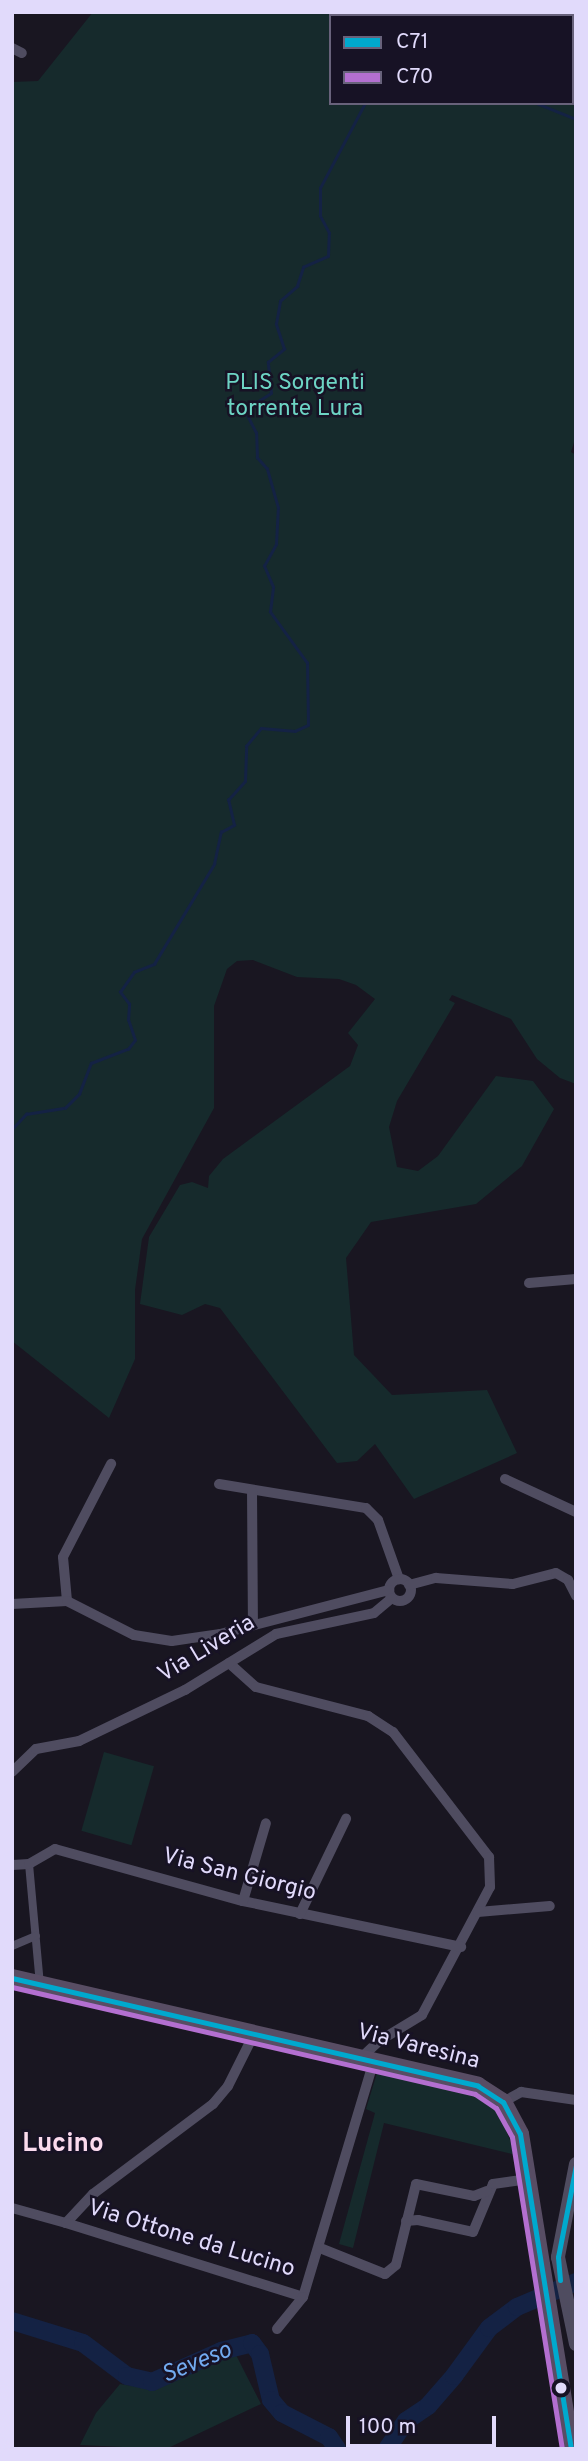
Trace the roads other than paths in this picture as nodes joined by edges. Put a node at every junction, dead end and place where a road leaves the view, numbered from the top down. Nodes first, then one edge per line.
1 (576, 1279) edge
2 (529, 1283) dead end
3 (111, 1464) dead end
4 (505, 1479) dead end
5 (219, 1484) dead end
6 (252, 1490) junction
7 (576, 1512) edge
8 (576, 1572) edge
9 (563, 1576) junction
10 (404, 1582) junction
11 (391, 1594) junction
12 (576, 1596) edge
13 (67, 1601) junction
14 (12, 1604) edge
15 (253, 1625) junction
16 (229, 1663) junction
17 (12, 1772) edge
18 (346, 1819) dead end
19 (266, 1823) dead end
20 (29, 1864) junction
21 (12, 1866) edge
22 (243, 1902) junction
23 (550, 1906) dead end
24 (478, 1912) junction
25 (300, 1913) junction
26 (36, 1936) junction
27 (12, 1946) edge
28 (461, 1947) junction
29 (12, 1978) edge
30 (40, 1984) junction
31 (254, 2034) junction
32 (368, 2060) junction
33 (576, 2100) edge
34 (503, 2102) junction
35 (576, 2164) edge
36 (527, 2179) junction
37 (488, 2191) junction
38 (572, 2201) edge
39 (12, 2208) edge
40 (406, 2221) junction
41 (66, 2222) junction
42 (320, 2248) junction
43 (554, 2291) junction
44 (303, 2297) junction
45 (277, 2329) dead end
46 (576, 2344) edge
47 (571, 2449) edge

1 - 2 street
3 - 13 street
4 - 7 street
5 - 6 street
6 - 10 street
6 - 15 street
8 - 9 street
9 - 10 street
9 - 12 street
10 - 11 street
10 - 11 street
11 - 15 street
11 - 16 street, Via Liveria
13 - 14 street
13 - 15 street
16 - 17 street, Via Liveria
16 - 24 street
18 - 25 street
19 - 22 street
20 - 21 street, Via San Giorgio
20 - 22 street, Via San Giorgio
20 - 26 street
22 - 25 street, Via San Giorgio
23 - 24 street
24 - 28 street
25 - 28 street, Via San Giorgio
26 - 27 street
26 - 30 street
28 - 32 street
29 - 30 main road, Via Varesina
30 - 31 main road, Via Varesina
31 - 32 main road, Via Varesina
31 - 41 street
32 - 34 main road, Via Varesina
32 - 42 street, Via Ottone da Lucino
33 - 34 street
34 - 36 main road
35 - 38 street
36 - 37 street
36 - 43 main road
37 - 40 street
37 - 40 street
38 - 43 street
39 - 41 street, Via Ottone da Lucino
40 - 42 street
41 - 44 street, Via Ottone da Lucino
42 - 44 street, Via Ottone da Lucino
43 - 46 street
43 - 47 main road
44 - 45 street, Via Ottone da Lucino

